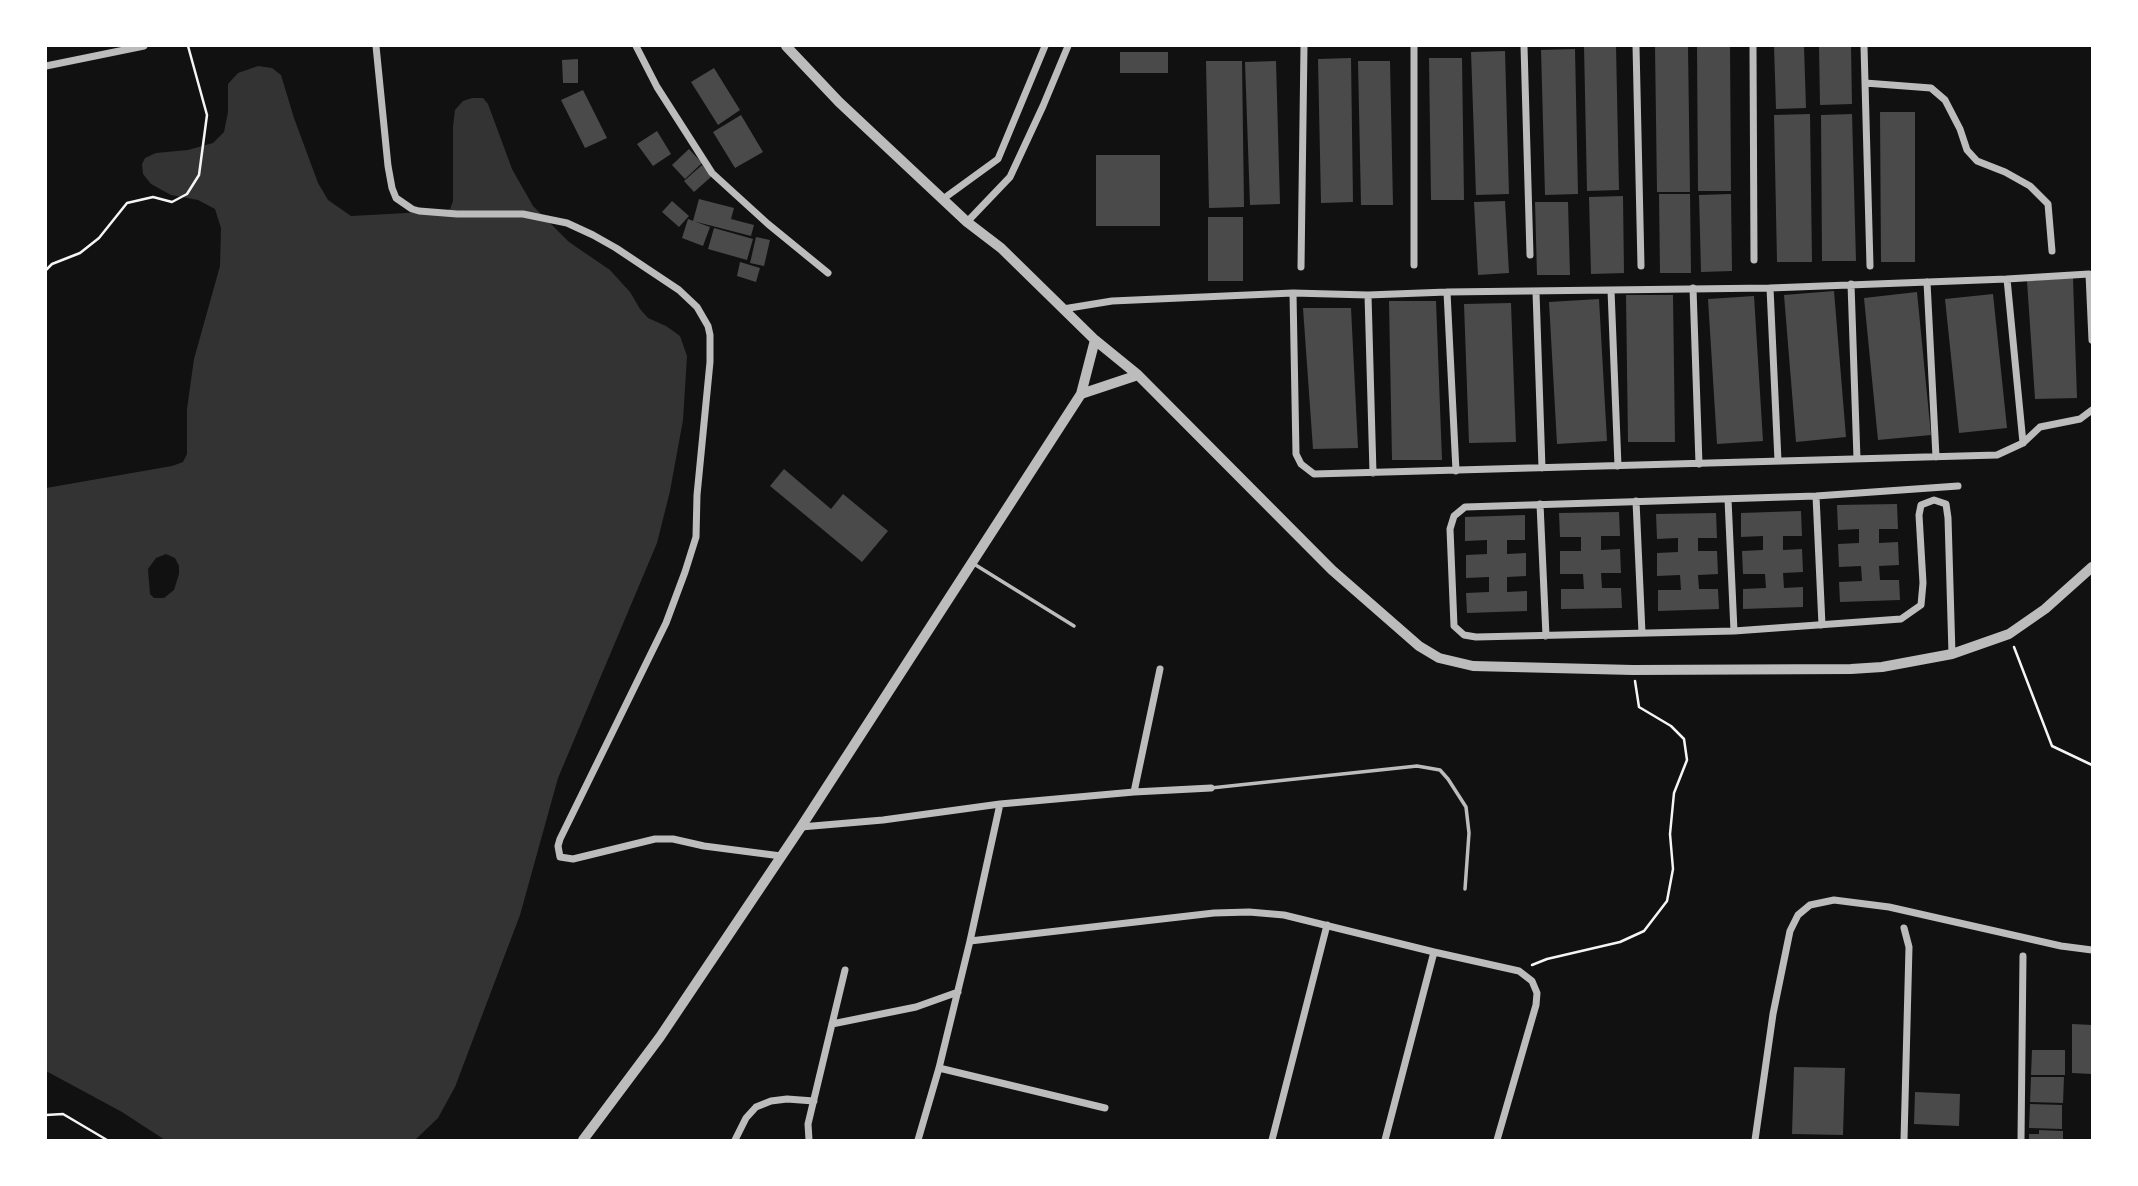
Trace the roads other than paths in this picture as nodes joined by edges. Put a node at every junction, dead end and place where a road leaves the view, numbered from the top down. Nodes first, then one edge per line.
1 (144, 46) edge
2 (376, 46) edge
3 (636, 46) edge
4 (786, 46) edge
5 (1045, 46) edge
6 (1068, 46) edge
7 (1304, 46) edge
8 (1414, 46) edge
9 (1524, 46) edge
10 (1636, 46) edge
11 (1753, 46) edge
12 (1864, 46) edge
13 (46, 66) edge
14 (1865, 83) junction
15 (943, 199) junction
16 (967, 222) junction
17 (2052, 251) dead end
18 (1530, 255) dead end
19 (1754, 260) dead end
20 (1414, 265) dead end
21 (1641, 266) dead end
22 (1870, 266) dead end
23 (1301, 267) dead end
24 (828, 273) dead end
25 (2007, 279) junction
26 (1927, 282) junction
27 (1851, 284) junction
28 (1693, 288) junction
29 (1770, 288) junction
30 (1611, 290) junction
31 (1447, 292) junction
32 (1535, 292) junction
33 (1293, 293) junction
34 (1368, 295) junction
35 (1063, 309) junction
36 (1095, 340) junction
37 (2092, 340) edge
38 (1138, 375) junction
39 (1081, 394) junction
40 (2092, 410) edge
41 (2023, 443) junction
42 (1937, 457) junction
43 (1857, 459) junction
44 (1778, 461) junction
45 (1699, 464) junction
46 (1618, 466) junction
47 (1542, 468) junction
48 (1456, 471) junction
49 (1373, 473) junction
50 (1958, 486) dead end
51 (1816, 496) junction
52 (1728, 499) junction
53 (1636, 501) junction
54 (1540, 504) junction
55 (972, 563) junction
56 (2092, 567) edge
57 (1822, 625) junction
58 (1074, 626) dead end
59 (1734, 631) junction
60 (1642, 633) junction
61 (1546, 636) junction
62 (1952, 654) junction
63 (1160, 669) dead end
64 (1211, 788) joint
65 (1134, 792) junction
66 (1000, 804) junction
67 (801, 827) junction
68 (781, 856) junction
69 (1465, 888) dead end
70 (1327, 925) junction
71 (1904, 928) dead end
72 (970, 942) junction
73 (2092, 950) edge
74 (1434, 952) junction
75 (2023, 956) dead end
76 (845, 970) dead end
77 (958, 992) junction
78 (832, 1024) junction
79 (940, 1068) junction
80 (814, 1101) junction
81 (1105, 1108) dead end
82 (583, 1140) edge
83 (735, 1140) edge
84 (809, 1140) edge
85 (918, 1140) edge
86 (1272, 1140) edge
87 (1385, 1140) edge
88 (1497, 1140) edge
89 (1755, 1140) edge
90 (1904, 1140) edge
91 (2021, 1140) edge

1 - 13 street
2 - 68 street
3 - 24 street
4 - 15 street
5 - 15 street
6 - 16 street
7 - 23 street
8 - 20 street
9 - 18 street
10 - 21 street
11 - 19 street
12 - 14 street
14 - 17 street
14 - 22 street
15 - 16 street
16 - 35 street
25 - 26 street
25 - 37 street
25 - 41 street
26 - 27 street
26 - 42 street
27 - 29 street
27 - 43 street
28 - 29 street
28 - 30 street
28 - 45 street
29 - 44 street
30 - 32 street
30 - 46 street
31 - 32 street
31 - 34 street
31 - 48 street
32 - 47 street
33 - 34 street
33 - 35 street
33 - 49 street
34 - 49 street
35 - 36 street
36 - 38 street
36 - 39 street
38 - 39 street
38 - 62 street
39 - 55 street
40 - 41 street
41 - 42 street
42 - 43 street
43 - 44 street
44 - 45 street
45 - 46 street
46 - 47 street
47 - 48 street
48 - 49 street
50 - 51 street
51 - 52 street
51 - 57 street
52 - 53 street
52 - 59 street
53 - 54 street
53 - 60 street
54 - 61 street
54 - 61 street
55 - 58 lane
55 - 67 street
56 - 62 street
57 - 59 street
57 - 62 street
59 - 60 street
60 - 61 street
63 - 65 street
64 - 65 street
64 - 69 lane
65 - 66 street
66 - 67 street
66 - 72 street
67 - 68 street
68 - 82 street
70 - 72 street
70 - 74 street
70 - 86 street
71 - 90 street
72 - 77 street
73 - 89 street
74 - 87 street
74 - 88 street
75 - 91 street
76 - 78 street
77 - 78 street
77 - 79 street
78 - 80 street
79 - 81 street
79 - 85 street
80 - 83 street
80 - 84 street

